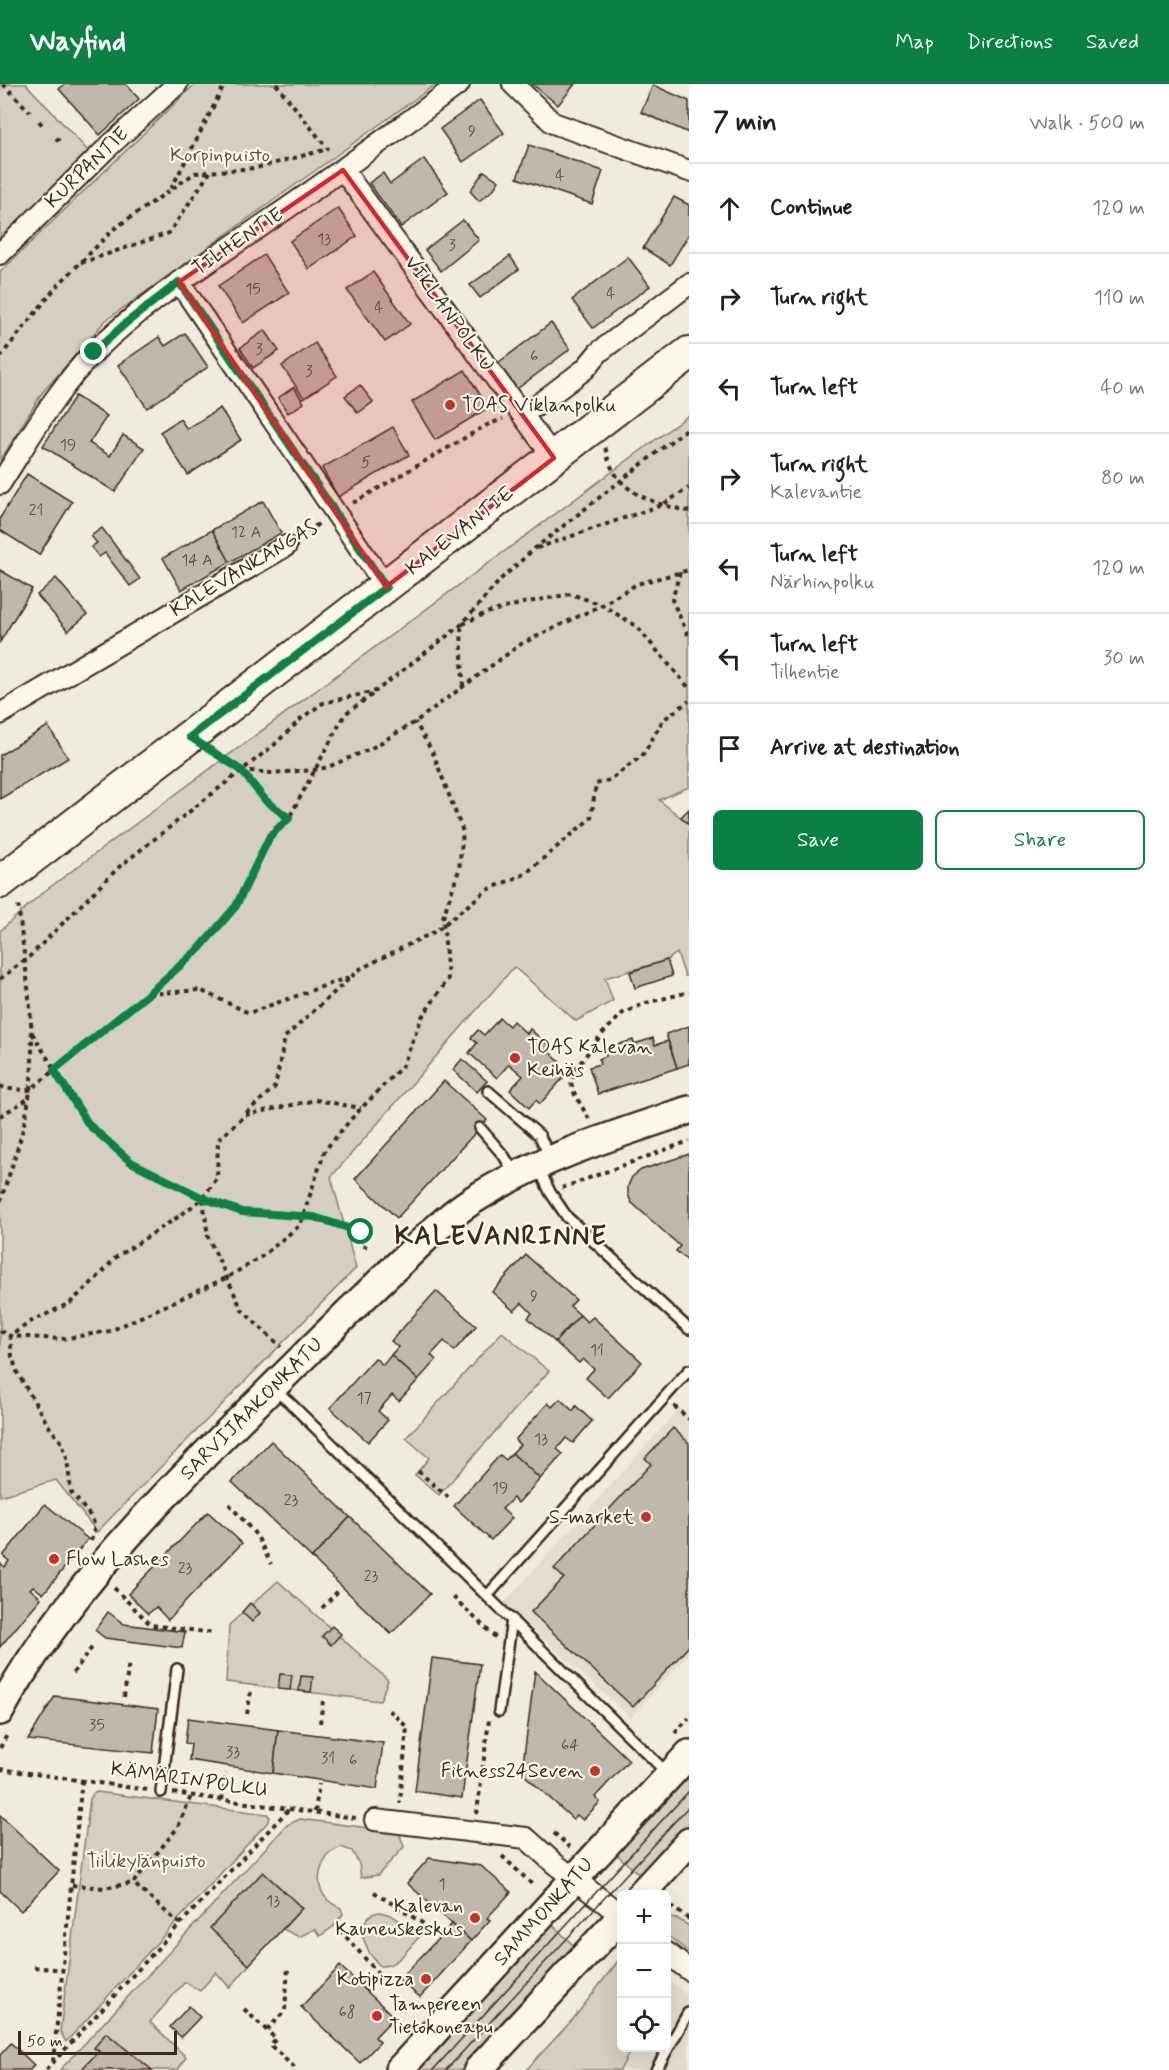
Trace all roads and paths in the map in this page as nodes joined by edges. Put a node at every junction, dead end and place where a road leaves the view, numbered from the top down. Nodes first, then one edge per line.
1 (3, 84) edge
2 (177, 84) edge
3 (225, 84) edge
4 (276, 84) edge
5 (459, 84) edge
6 (513, 84) edge
7 (30, 112) dead end
8 (39, 121) dead end
9 (44, 127) dead end
10 (56, 138) dead end
11 (62, 144) dead end
12 (328, 149) junction
13 (343, 170) junction
14 (689, 171) edge
15 (210, 172) junction
16 (171, 190) junction
17 (0, 255) edge
18 (80, 263) junction
19 (179, 282) junction
20 (689, 284) edge
21 (689, 353) edge
22 (0, 357) edge
23 (521, 412) junction
24 (689, 427) edge
25 (606, 449) dead end
26 (554, 458) junction
27 (620, 480) junction
28 (0, 484) edge
29 (689, 488) edge
30 (662, 506) junction
31 (689, 510) edge
32 (334, 513) junction
33 (286, 546) joint
34 (534, 549) junction
35 (689, 570) edge
36 (680, 571) junction
37 (386, 587) junction
38 (602, 605) junction
39 (460, 625) junction
40 (689, 638) edge
41 (463, 686) junction
42 (689, 688) edge
43 (376, 692) junction
44 (689, 701) edge
45 (0, 714) edge
46 (415, 722) junction
47 (190, 737) junction
48 (241, 770) junction
49 (314, 770) junction
50 (289, 818) junction
51 (9, 890) edge
52 (443, 924) junction
53 (24, 961) junction
54 (351, 976) junction
55 (0, 979) edge
56 (689, 992) edge
57 (148, 994) junction
58 (32, 1033) junction
59 (54, 1070) junction
60 (0, 1086) edge
61 (30, 1090) junction
62 (488, 1091) dead end
63 (28, 1099) junction
64 (362, 1108) junction
65 (689, 1110) edge
66 (245, 1115) junction
67 (0, 1116) edge
68 (589, 1119) dead end
69 (480, 1128) dead end
70 (689, 1141) edge
71 (535, 1167) junction
72 (601, 1174) dead end
73 (203, 1198) junction
74 (0, 1202) edge
75 (302, 1216) junction
76 (370, 1247) dead end
77 (228, 1277) junction
78 (689, 1329) edge
79 (0, 1331) edge
80 (10, 1336) junction
81 (285, 1350) dead end
82 (689, 1370) edge
83 (272, 1388) junction
84 (418, 1471) dead end
85 (448, 1497) dead end
86 (229, 1504) dead end
87 (91, 1543) dead end
88 (271, 1564) dead end
89 (111, 1584) dead end
90 (338, 1591) dead end
91 (487, 1596) junction
92 (453, 1597) dead end
93 (322, 1608) dead end
94 (512, 1619) junction
95 (214, 1633) dead end
96 (500, 1642) dead end
97 (93, 1646) dead end
98 (129, 1662) dead end
99 (177, 1669) dead end
100 (73, 1673) dead end
101 (251, 1692) dead end
102 (124, 1697) dead end
103 (323, 1701) dead end
104 (389, 1710) dead end
105 (0, 1711) edge
106 (495, 1712) joint
107 (247, 1714) dead end
108 (320, 1723) dead end
109 (689, 1754) edge
110 (0, 1769) edge
111 (226, 1773) dead end
112 (669, 1775) junction
113 (82, 1780) junction
114 (319, 1784) dead end
115 (161, 1791) junction
116 (191, 1796) junction
117 (222, 1800) junction
118 (410, 1803) dead end
119 (289, 1809) junction
120 (315, 1812) junction
121 (470, 1812) dead end
122 (477, 1812) junction
123 (488, 1814) dead end
124 (375, 1820) joint
125 (548, 1827) dead end
126 (689, 1842) edge
127 (570, 1847) dead end
128 (492, 1854) dead end
129 (132, 1883) junction
130 (72, 1885) junction
131 (534, 1886) dead end
132 (584, 1887) junction
133 (645, 1890) edge
134 (374, 1892) dead end
135 (671, 1906) edge
136 (617, 1913) edge
137 (689, 1919) edge
138 (617, 1920) edge
139 (180, 1924) junction
140 (427, 1926) dead end
141 (339, 1930) dead end
142 (671, 1956) edge
143 (34, 1966) dead end
144 (288, 1966) dead end
145 (689, 1970) edge
146 (63, 1971) junction
147 (378, 1973) dead end
148 (244, 2009) dead end
149 (689, 2013) edge
150 (267, 2030) junction
151 (53, 2062) junction
152 (46, 2070) edge
153 (297, 2070) edge
154 (399, 2070) edge
155 (478, 2070) edge
156 (656, 2070) edge

1 - 7 path
2 - 17 street, KURPANTIE
3 - 16 path
4 - 12 path
5 - 13 street, TILHENTIE
6 - 14 street
8 - 9 path
10 - 11 path
12 - 13 path
12 - 15 path
13 - 19 street, TILHENTIE
13 - 23 street, VIKLANPOLKU
15 - 16 path
15 - 18 path
16 - 18 path
18 - 22 path
19 - 28 street, TILHENTIE
19 - 32 street
20 - 23 street
21 - 26 main road, KALEVANTIE
23 - 26 street, VIKLANPOLKU
23 - 32 path, KALEVANKANGAS
24 - 27 path
25 - 27 path
26 - 37 main road, KALEVANTIE
27 - 30 path
27 - 34 path
29 - 30 path
30 - 31 path
30 - 34 path
32 - 33 path, KALEVANKANGAS
32 - 37 street
33 - 45 street, KALEVANKANGAS
34 - 39 path
35 - 36 path
36 - 38 path
36 - 40 path
37 - 47 main road, KALEVANTIE
38 - 39 path
38 - 41 path
38 - 42 path
39 - 41 path
39 - 43 path
41 - 46 path
43 - 48 path
43 - 49 path
44 - 52 path
46 - 49 path
46 - 52 path
47 - 48 path
47 - 51 main road, KALEVANTIE
48 - 49 path
48 - 50 path
48 - 53 path
49 - 50 path
50 - 57 path
51 - 53 path
52 - 54 path
52 - 64 path
53 - 55 path
53 - 58 path
54 - 57 path
54 - 66 path
56 - 68 path
57 - 59 path
58 - 59 path
58 - 61 path
59 - 61 path
59 - 73 path
60 - 61 path
61 - 63 path
62 - 71 lane
63 - 67 path
63 - 74 path
64 - 66 path
64 - 75 path
65 - 71 street, SARVIJAAKONKATU
66 - 73 path
69 - 71 lane
70 - 72 path
71 - 78 lane
71 - 83 street, SARVIJAAKONKATU
73 - 75 path
73 - 77 path
73 - 80 path
75 - 76 path
75 - 77 path
77 - 80 path
77 - 81 path
79 - 80 path
80 - 87 path
82 - 91 lane
83 - 91 lane
83 - 105 street, SARVIJAAKONKATU
84 - 85 path
86 - 88 path
89 - 95 path
90 - 93 path
91 - 94 lane
92 - 96 path
94 - 106 lane
94 - 112 lane
97 - 100 path
98 - 102 path
99 - 115 lane
101 - 107 path
103 - 108 path
104 - 118 path
106 - 122 path
109 - 112 street, SAMMONKATU
110 - 113 path, KÄMÄRINPOLKU
111 - 117 path
112 - 132 street, SAMMONKATU
113 - 115 path, KÄMÄRINPOLKU
113 - 130 path
114 - 120 path
115 - 116 path, KÄMÄRINPOLKU
116 - 117 path, KÄMÄRINPOLKU
116 - 129 path
117 - 119 path, KÄMÄRINPOLKU
119 - 120 path, KÄMÄRINPOLKU
119 - 139 path
120 - 124 path, KÄMÄRINPOLKU
121 - 122 path
122 - 123 path
124 - 132 street
125 - 127 path
126 - 133 street
128 - 131 path
129 - 130 path
129 - 139 path
130 - 146 path
132 - 136 street
132 - 154 street, SAMMONKATU
134 - 140 path
135 - 137 path
138 - 155 street
139 - 151 path
141 - 147 path
142 - 145 street
143 - 146 path
144 - 150 path
146 - 151 path
148 - 150 path
149 - 156 lane
150 - 153 path
151 - 152 path

